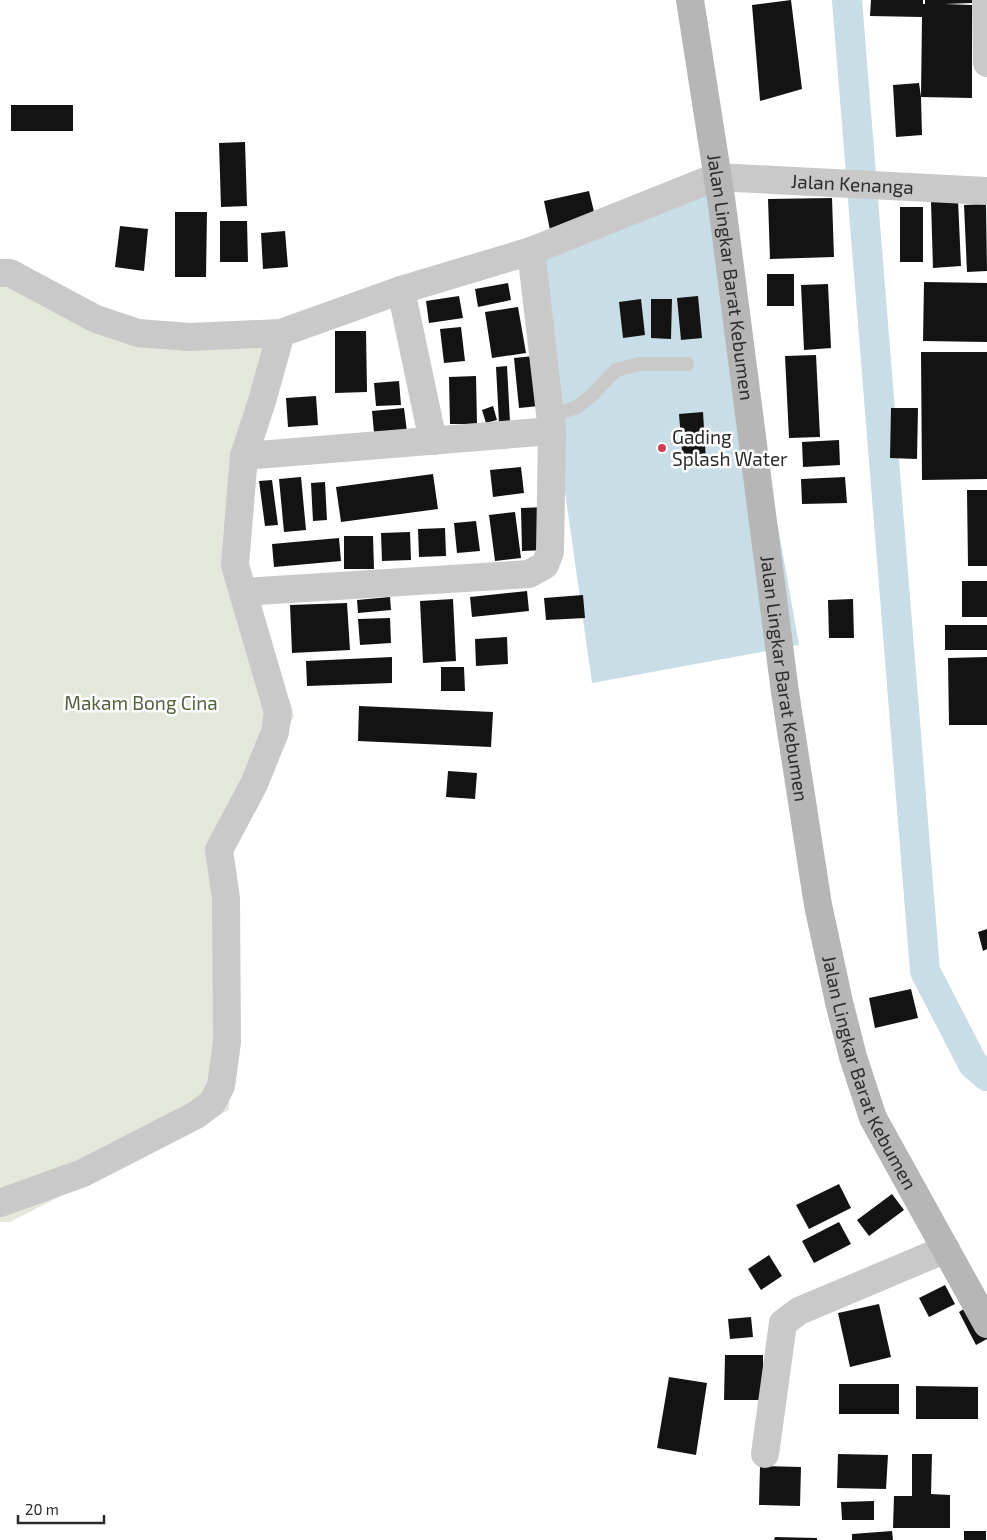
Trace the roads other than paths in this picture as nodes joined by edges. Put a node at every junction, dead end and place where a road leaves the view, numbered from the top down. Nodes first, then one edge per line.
1 (690, 0) edge
2 (986, 0) edge
3 (987, 63) edge
4 (716, 177) junction
5 (987, 191) edge
6 (531, 251) junction
7 (0, 273) edge
8 (401, 290) junction
9 (281, 333) junction
10 (687, 364) dead end
11 (552, 423) junction
12 (432, 441) junction
13 (244, 456) junction
14 (243, 592) junction
15 (0, 1203) edge
16 (946, 1249) junction
17 (987, 1324) edge
18 (765, 1454) dead end

1 - 4 main road, Jalan Lingkar Barat Kebumen
2 - 3 street
4 - 5 street, Jalan Kenanga
4 - 6 street
4 - 16 main road, Jalan Lingkar Barat Kebumen
6 - 8 street
6 - 11 street
7 - 9 street
8 - 9 street
8 - 12 street
9 - 13 street
10 - 11 lane
11 - 12 street
11 - 14 street
12 - 13 street
13 - 14 street
14 - 15 street
16 - 17 main road, Jalan Lingkar Barat Kebumen
16 - 18 street

